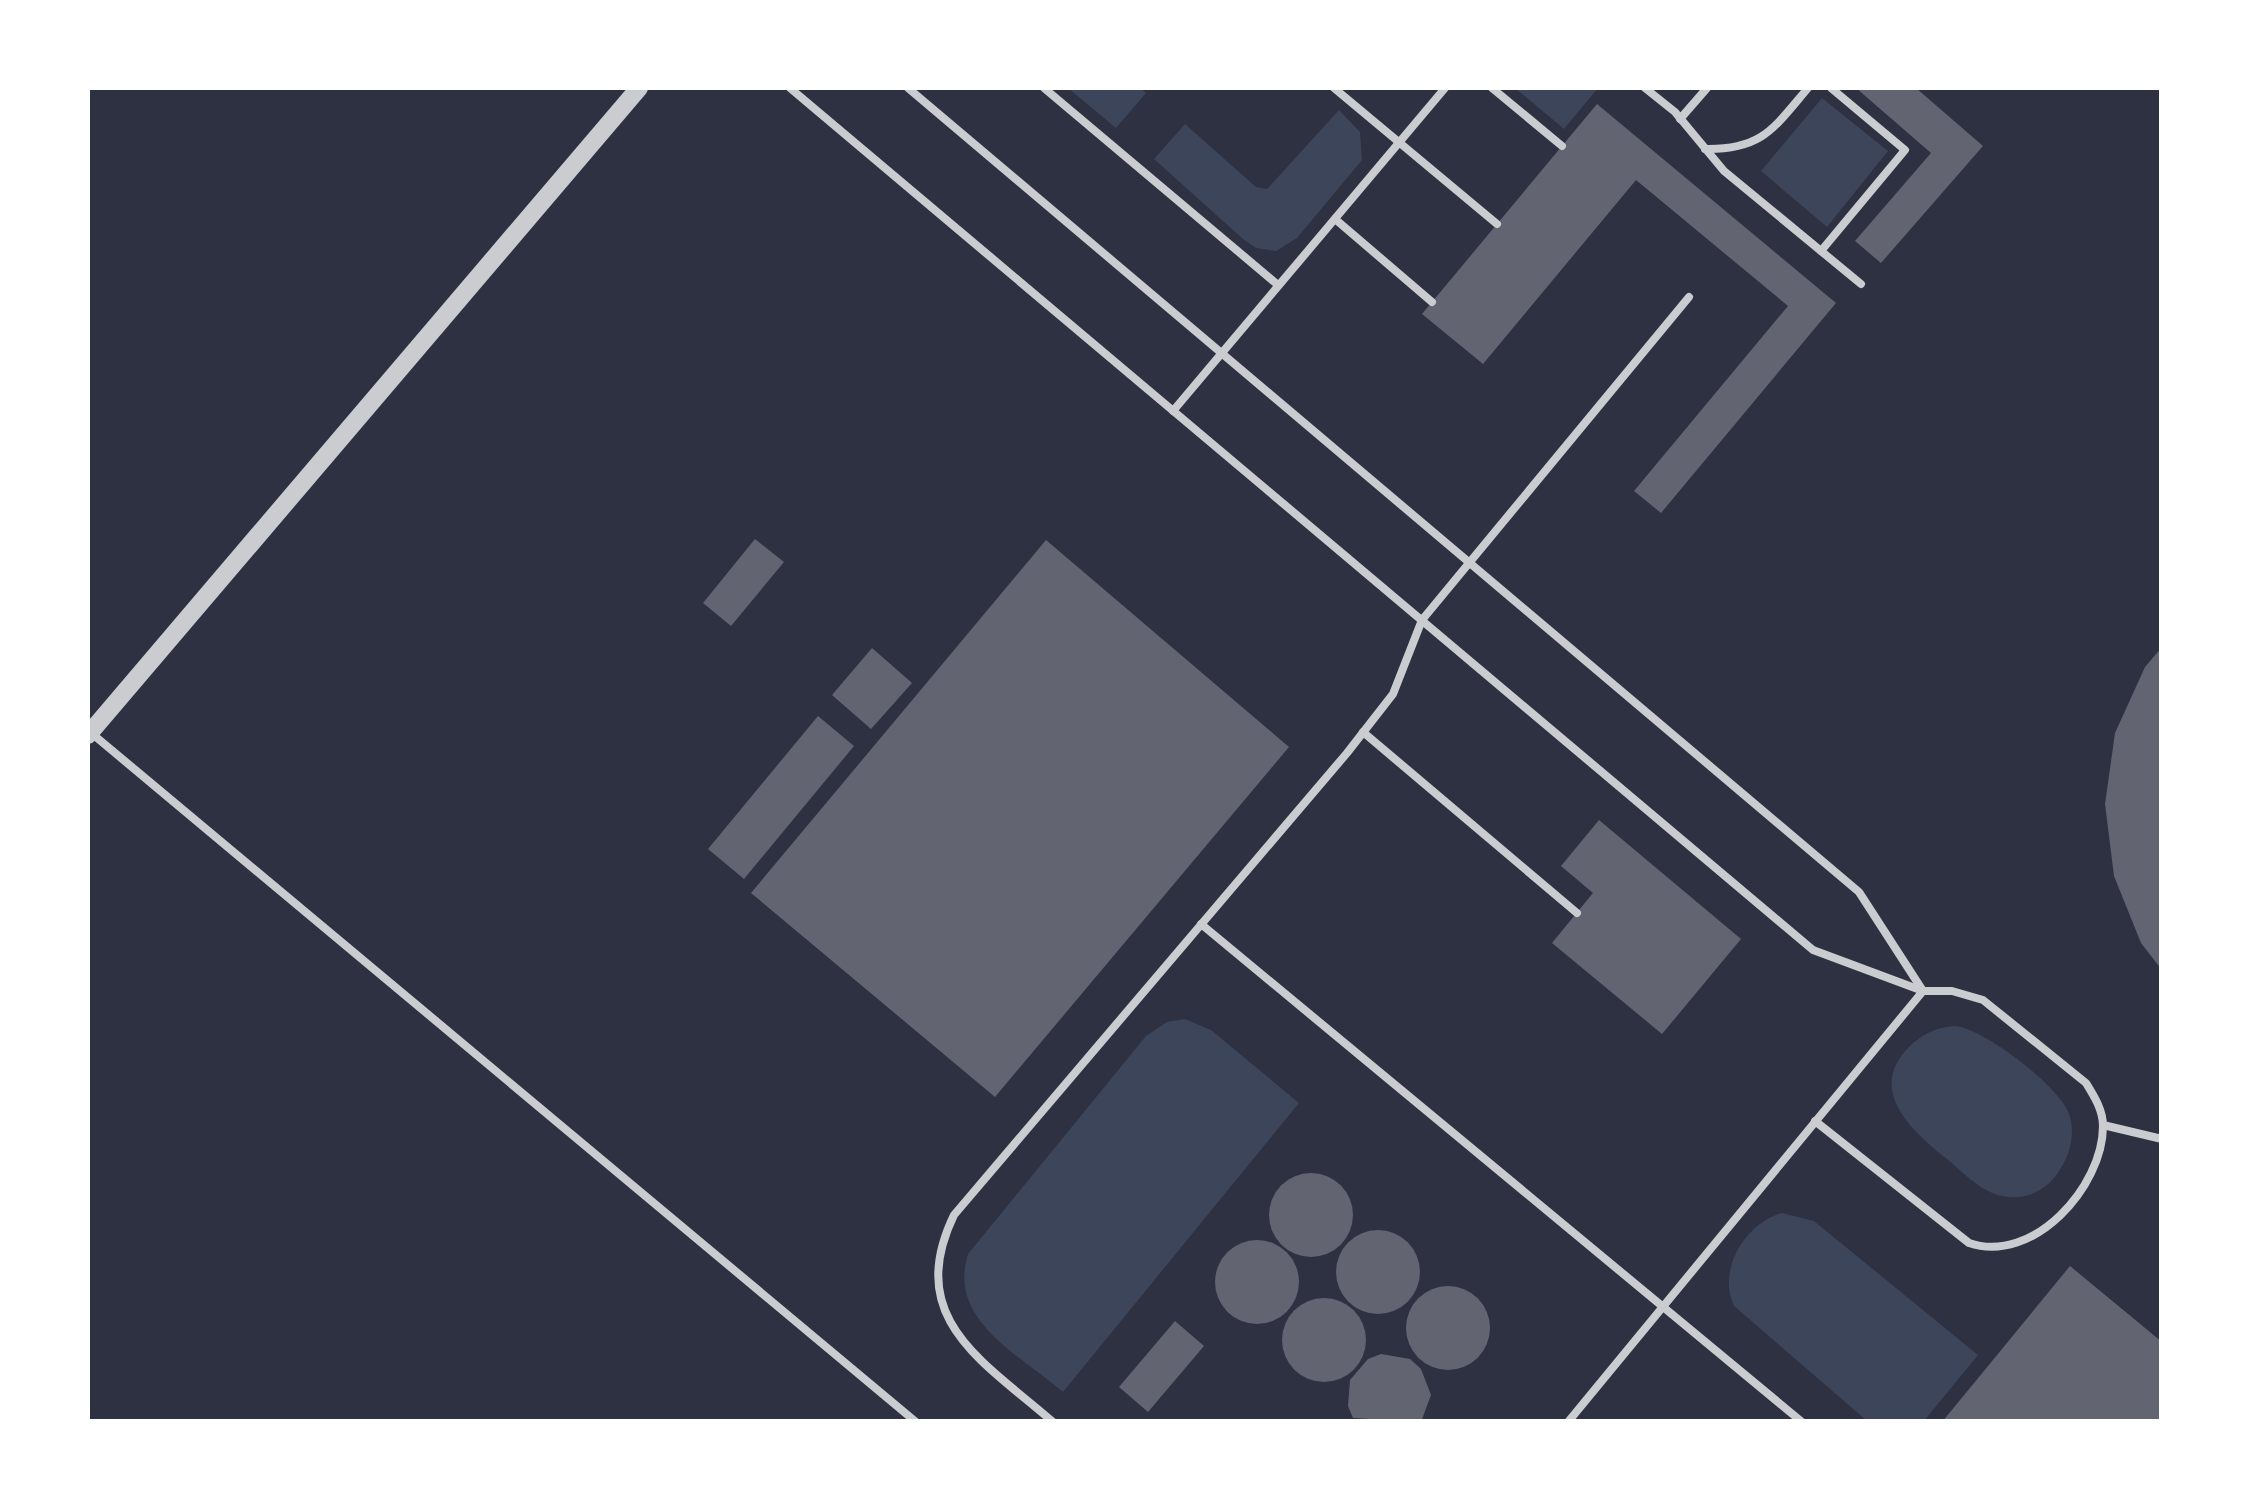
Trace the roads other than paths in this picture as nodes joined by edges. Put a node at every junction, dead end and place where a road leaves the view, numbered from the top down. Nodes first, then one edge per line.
1 (639, 88) edge
2 (790, 88) edge
3 (908, 88) edge
4 (1044, 88) edge
5 (1334, 88) edge
6 (1446, 88) edge
7 (1492, 88) edge
8 (1645, 88) edge
9 (1707, 88) edge
10 (1808, 88) edge
11 (1831, 88) edge
12 (1680, 119) junction
13 (1399, 142) junction
14 (1562, 146) dead end
15 (1704, 149) junction
16 (1335, 218) junction
17 (1497, 224) dead end
18 (1821, 251) junction
19 (1861, 284) dead end
20 (1278, 285) junction
21 (1689, 297) dead end
22 (1432, 302) dead end
23 (1221, 353) junction
24 (1173, 410) junction
25 (1470, 563) junction
26 (1422, 620) junction
27 (1363, 732) junction
28 (89, 733) edge
29 (1577, 914) dead end
30 (1201, 924) junction
31 (1922, 991) junction
32 (1816, 1121) junction
33 (2103, 1125) junction
34 (2162, 1139) edge
35 (1663, 1306) junction
36 (916, 1422) edge
37 (1053, 1422) edge
38 (1568, 1422) edge
39 (1802, 1422) edge

1 - 28 street
2 - 24 lane
3 - 23 lane
4 - 20 lane
5 - 13 lane
6 - 13 lane
7 - 14 lane
8 - 12 lane
9 - 12 lane
10 - 15 lane
11 - 18 lane
12 - 15 lane
13 - 16 lane
13 - 17 lane
15 - 18 lane
16 - 20 lane
16 - 22 lane
18 - 19 lane
20 - 23 lane
21 - 25 lane
23 - 24 lane
23 - 25 lane
24 - 26 lane
25 - 26 lane
25 - 31 lane
26 - 27 lane
26 - 31 lane
27 - 29 lane
27 - 30 lane
28 - 36 lane
30 - 35 lane
30 - 37 lane
31 - 32 lane
31 - 33 lane
32 - 33 lane
32 - 35 lane
33 - 34 lane
35 - 38 lane
35 - 39 lane

